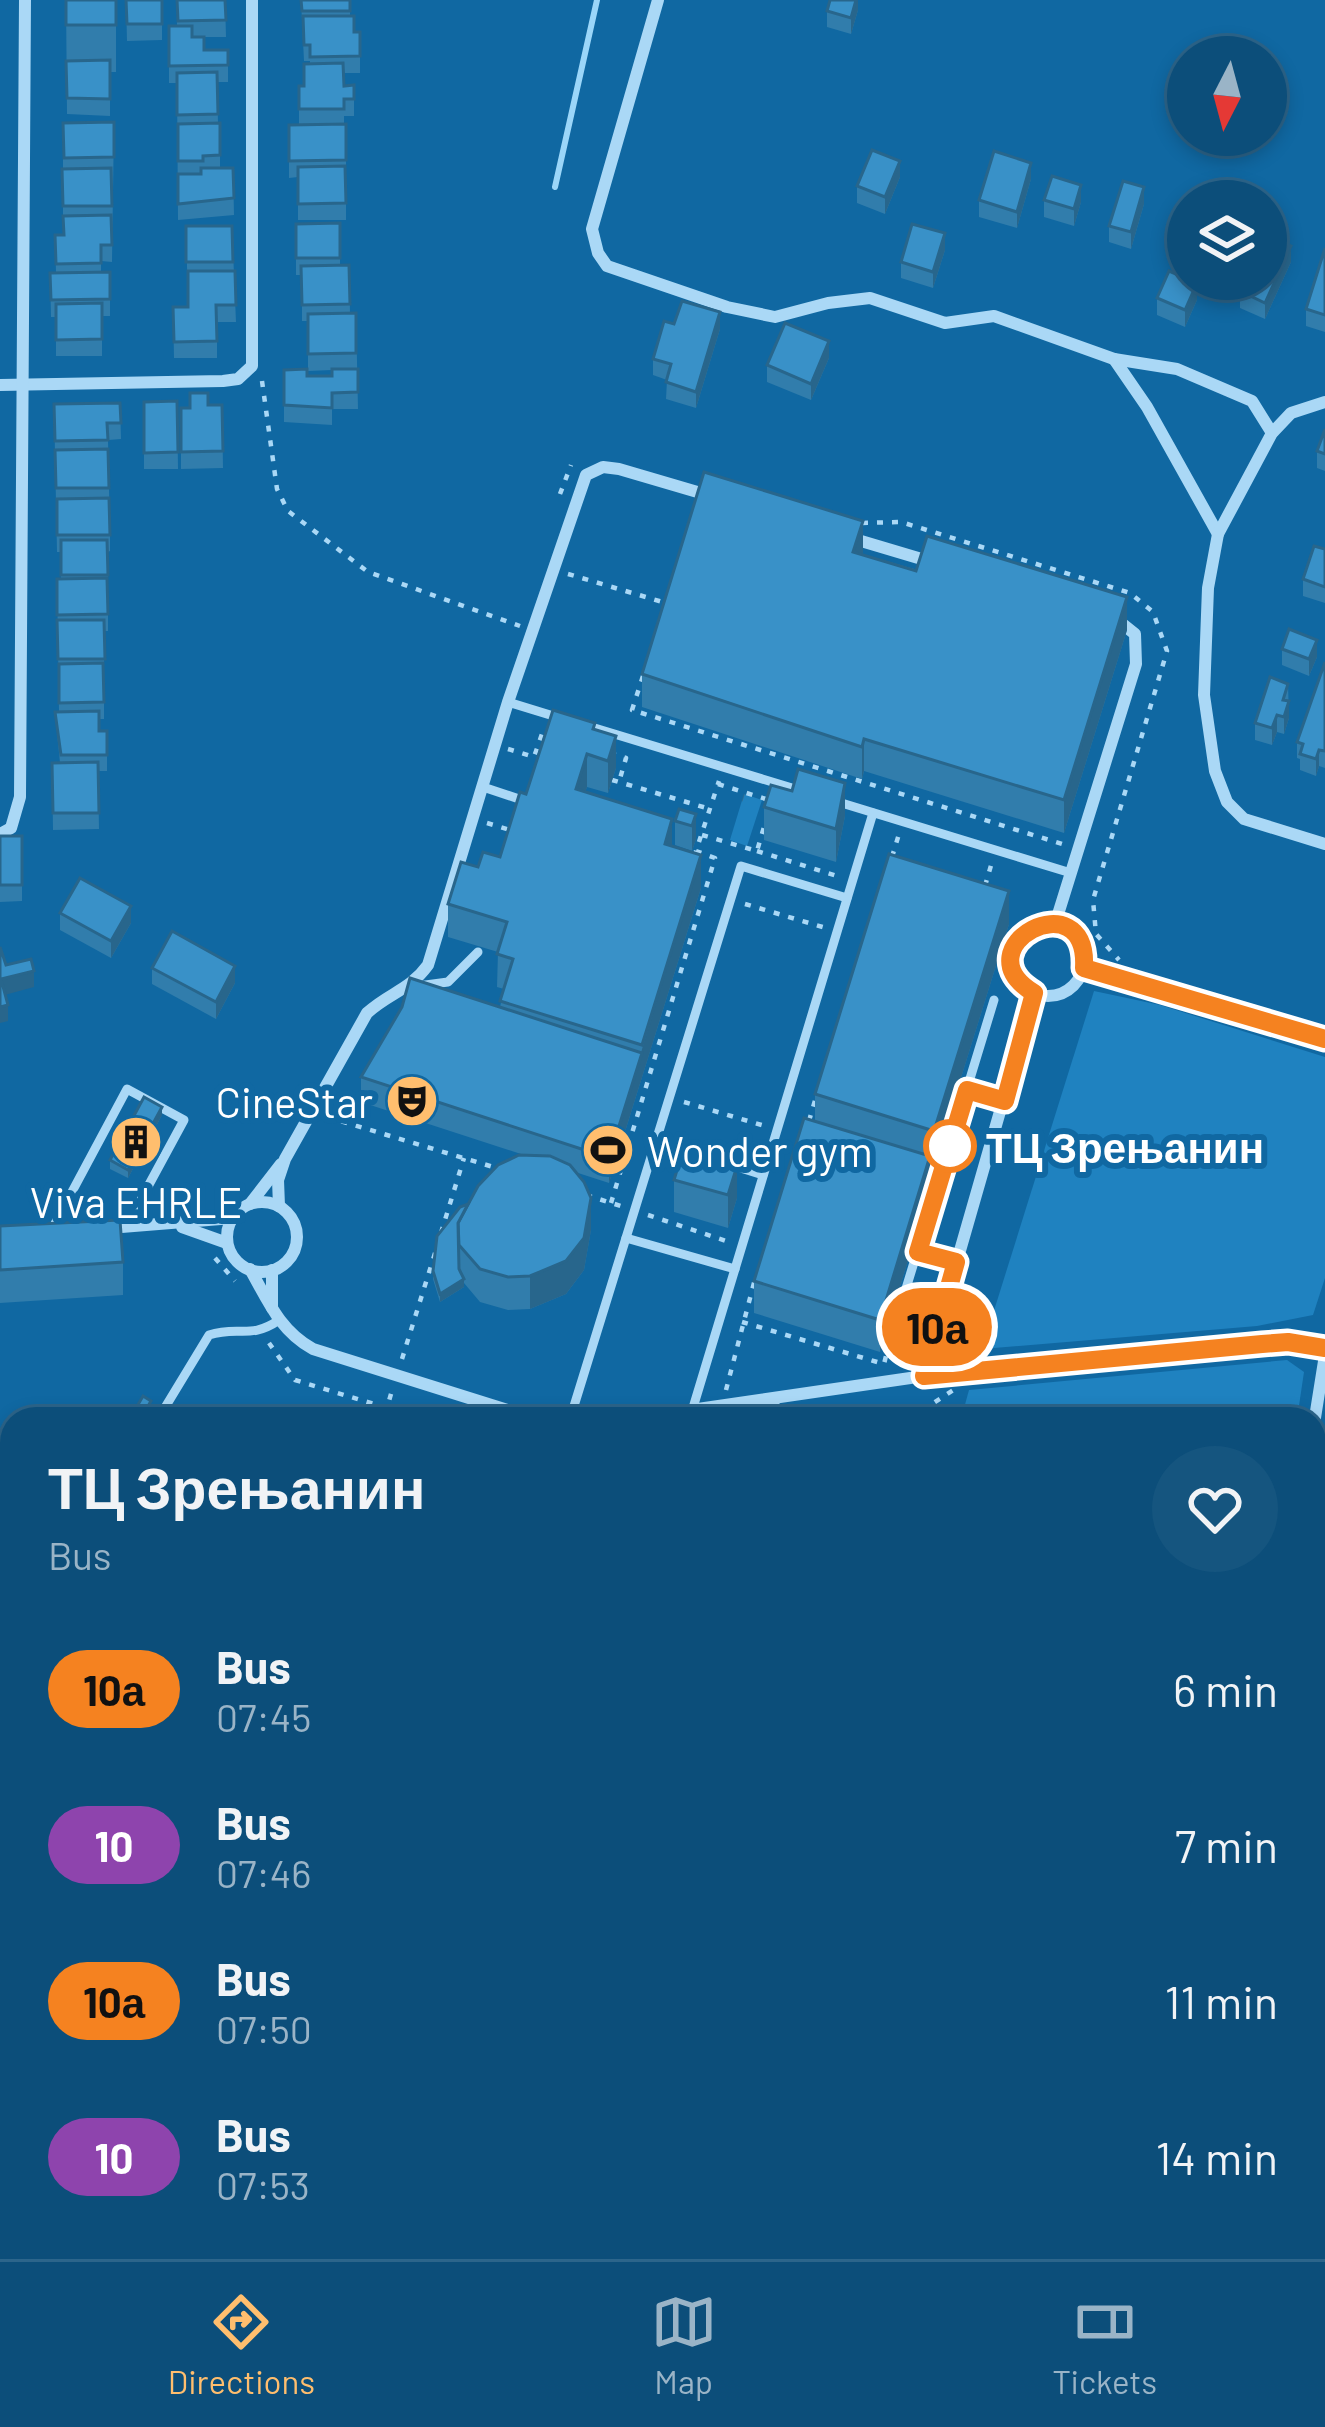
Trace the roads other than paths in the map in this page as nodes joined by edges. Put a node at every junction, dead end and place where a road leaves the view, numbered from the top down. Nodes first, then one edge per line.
1 (25, 0) edge
2 (252, 0) edge
3 (658, 0) edge
4 (1114, 359) junction
5 (0, 385) edge
6 (22, 385) junction
7 (1325, 402) edge
8 (1272, 433) junction
9 (724, 500) edge
10 (843, 529) edge
11 (1218, 534) junction
12 (953, 568) edge
13 (1091, 610) edge
14 (508, 702) junction
15 (565, 720) edge
16 (584, 725) edge
17 (483, 787) junction
18 (806, 792) edge
19 (828, 799) edge
20 (873, 812) junction
21 (516, 815) edge
22 (6, 831) edge
23 (1325, 844) edge
24 (1071, 873) junction
25 (847, 898) junction
26 (1055, 924) junction
27 (478, 952) dead end
28 (1084, 968) junction
29 (412, 987) junction
30 (1034, 993) junction
31 (994, 1000) dead end
32 (1325, 1039) edge
33 (967, 1090) junction
34 (1005, 1101) junction
35 (656, 1142) junction
36 (285, 1159) junction
37 (763, 1175) junction
38 (250, 1204) junction
39 (279, 1206) junction
40 (232, 1218) junction
41 (176, 1225) junction
42 (125, 1227) junction
43 (88, 1229) edge
44 (69, 1230) edge
45 (51, 1231) junction
46 (34, 1232) edge
47 (626, 1238) junction
48 (227, 1243) junction
49 (918, 1252) junction
50 (956, 1262) junction
51 (250, 1269) junction
52 (735, 1269) junction
53 (272, 1270) junction
54 (275, 1315) junction
55 (890, 1341) road end
56 (1325, 1352) edge
57 (924, 1376) junction
58 (775, 1399) junction
59 (165, 1407) edge
60 (496, 1407) edge
61 (574, 1407) edge
62 (693, 1407) edge
63 (716, 1407) edge
64 (775, 1407) edge
65 (1317, 1407) edge

1 - 6 street
2 - 6 street
3 - 4 street
4 - 8 street
4 - 11 street
5 - 6 street
6 - 22 street
7 - 8 street
8 - 11 street
9 - 14 street
10 - 12 street
11 - 23 street
13 - 24 street
14 - 15 lane
14 - 17 street
16 - 18 lane
17 - 21 lane
17 - 29 street
19 - 20 lane
20 - 24 lane
20 - 25 lane
24 - 26 street
25 - 35 lane
25 - 37 lane
26 - 28 street
26 - 30 street
27 - 29 lane
28 - 30 street
28 - 32 street
29 - 36 street
30 - 34 street
31 - 33 lane
33 - 34 lane
33 - 49 lane
34 - 50 street
35 - 37 lane
35 - 47 lane
36 - 38 street
36 - 39 street
37 - 52 lane
38 - 39 street
38 - 40 street
39 - 53 street
40 - 41 street
40 - 48 street
41 - 42 street
41 - 48 street
42 - 43 street
42 - 45 lane
44 - 45 street
45 - 46 street
47 - 52 lane
47 - 61 lane
48 - 51 street
49 - 50 lane
49 - 55 lane
50 - 57 street
51 - 53 street
51 - 54 street
52 - 62 lane
53 - 54 street
54 - 59 lane
54 - 60 street
56 - 57 street
56 - 65 street
57 - 58 street
58 - 63 street
58 - 64 lane

